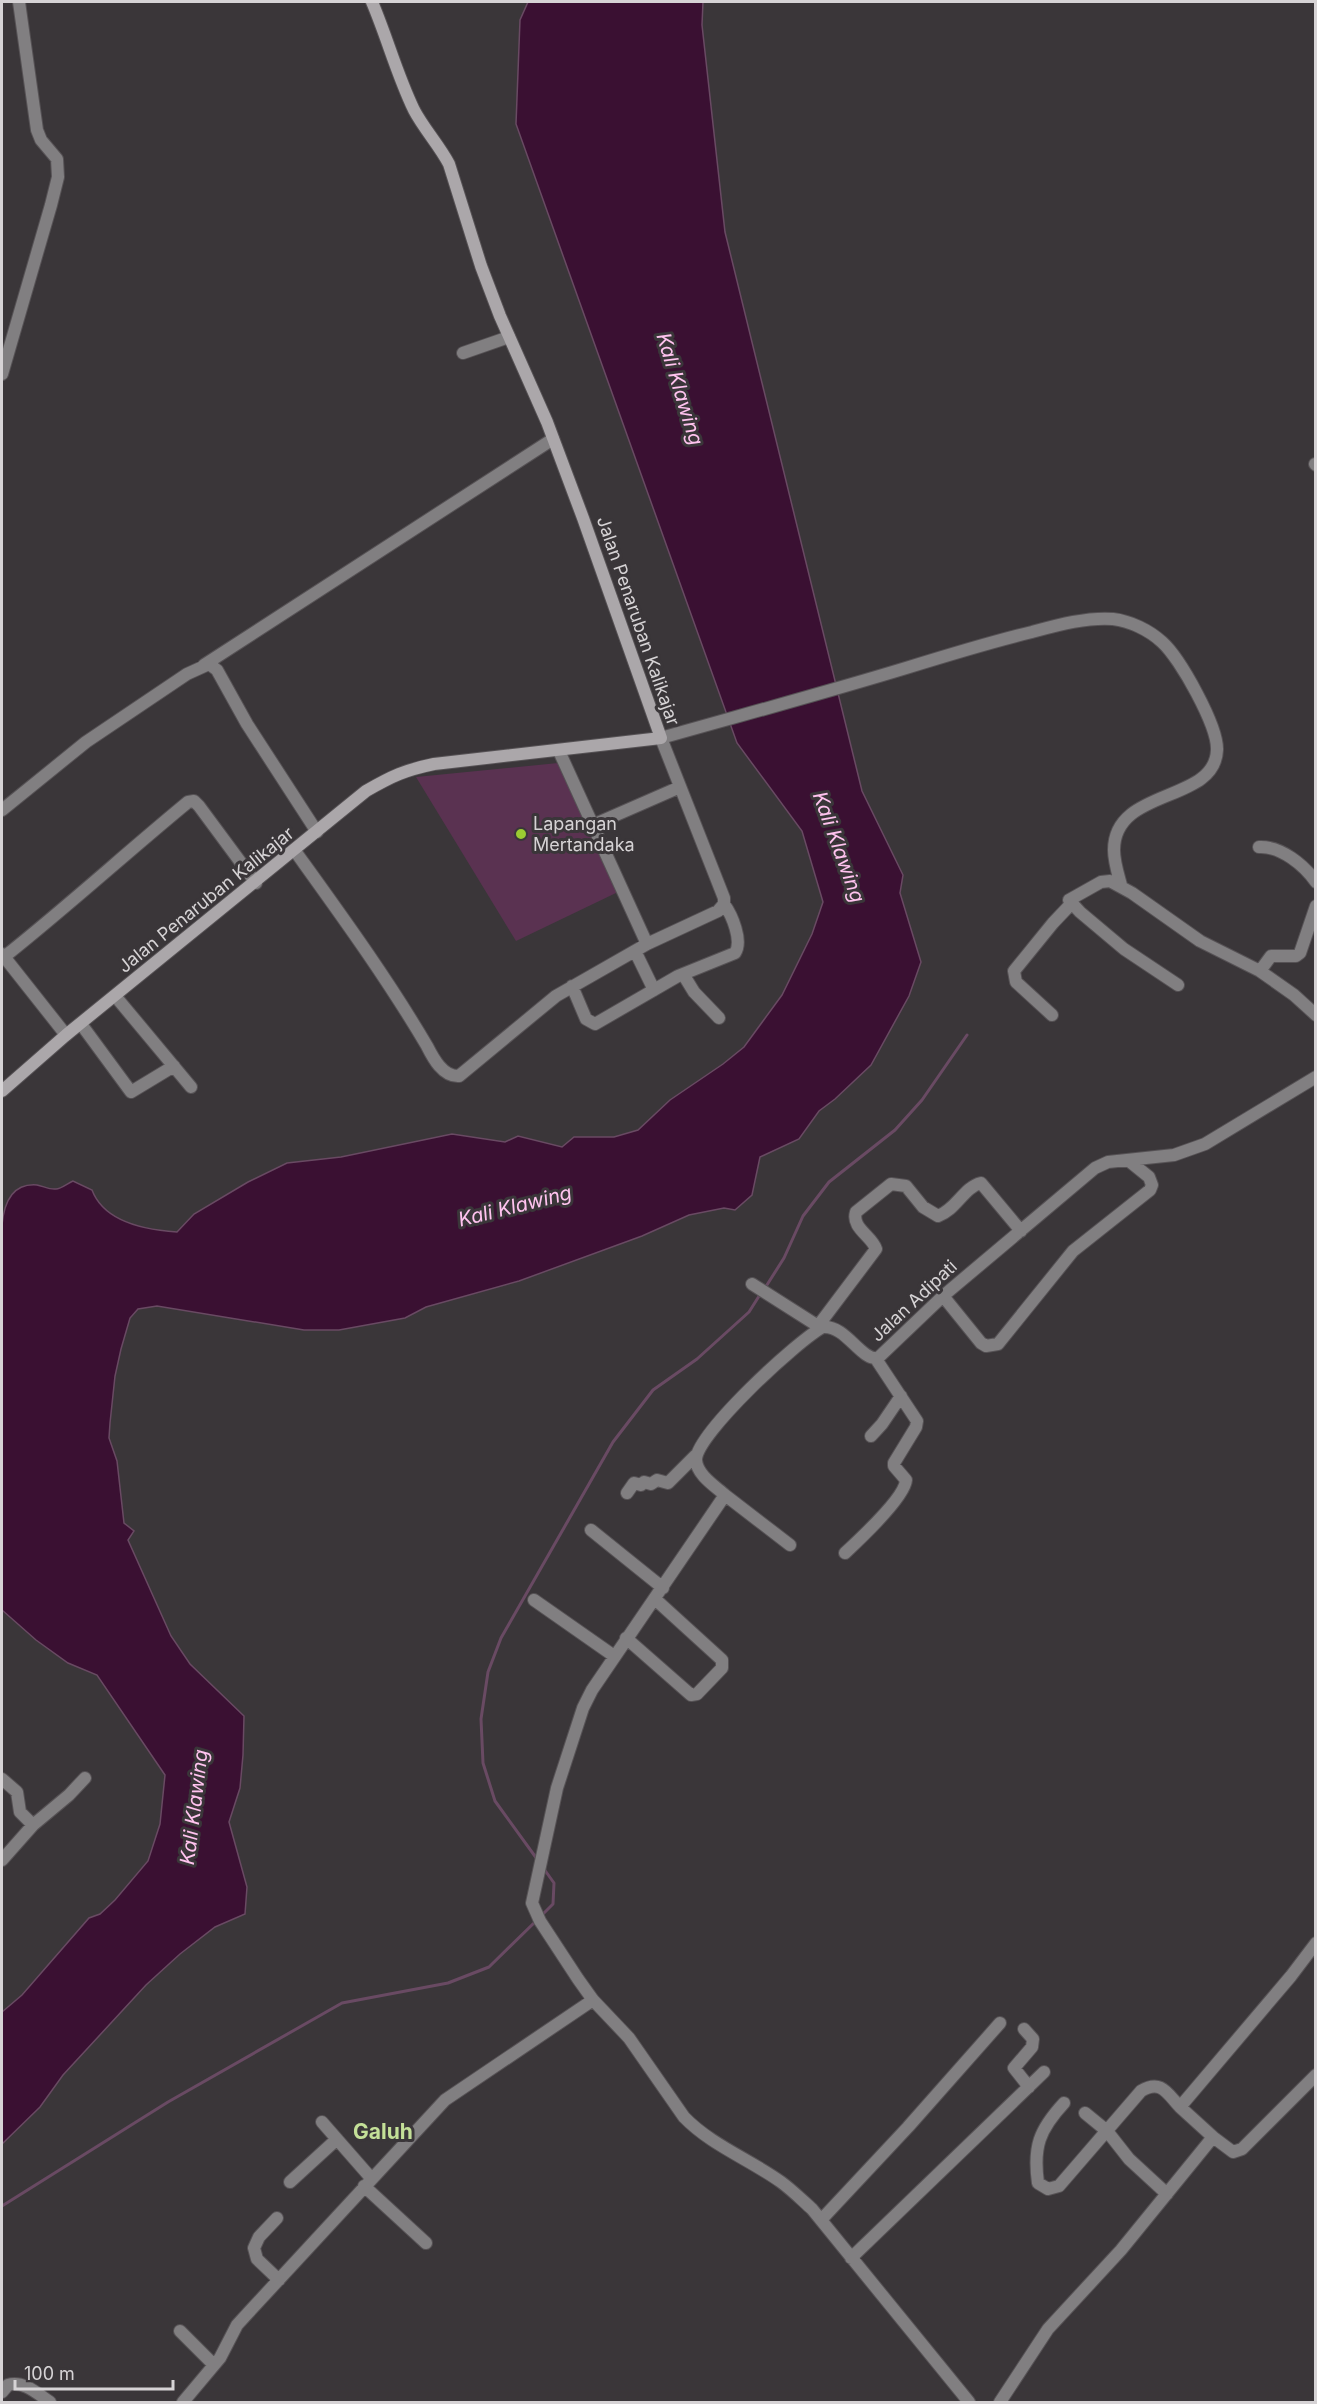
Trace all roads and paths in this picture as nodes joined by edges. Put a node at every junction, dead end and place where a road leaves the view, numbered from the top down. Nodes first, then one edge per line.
1 (19, 2) edge
2 (372, 2) edge
3 (509, 337) junction
4 (463, 353) dead end
5 (2, 374) edge
6 (553, 439) junction
7 (204, 665) junction
8 (661, 738) junction
9 (559, 751) junction
10 (680, 787) junction
11 (2, 810) edge
12 (593, 825) junction
13 (317, 832) junction
14 (1259, 846) dead end
15 (295, 851) junction
16 (1316, 882) edge
17 (256, 883) junction
18 (1121, 885) junction
19 (724, 904) junction
20 (1071, 904) junction
21 (1316, 906) edge
22 (647, 944) junction
23 (635, 951) junction
24 (3, 955) edge
25 (1260, 971) junction
26 (683, 974) junction
27 (1178, 985) dead end
28 (572, 986) junction
29 (654, 990) junction
30 (116, 997) junction
31 (1052, 1015) dead end
32 (1316, 1015) edge
33 (719, 1018) dead end
34 (81, 1023) junction
35 (66, 1035) junction
36 (174, 1066) junction
37 (1316, 1077) edge
38 (191, 1087) dead end
39 (2, 1091) edge
40 (1128, 1160) junction
41 (1021, 1231) junction
42 (752, 1284) dead end
43 (943, 1296) junction
44 (817, 1328) junction
45 (876, 1359) junction
46 (901, 1396) junction
47 (871, 1436) dead end
48 (697, 1454) junction
49 (627, 1493) dead end
50 (725, 1495) junction
51 (591, 1530) dead end
52 (789, 1545) dead end
53 (845, 1553) dead end
54 (663, 1588) junction
55 (655, 1599) junction
56 (534, 1600) dead end
57 (626, 1638) junction
58 (614, 1656) junction
59 (85, 1778) dead end
60 (2, 1779) edge
61 (33, 1825) junction
62 (2, 1860) edge
63 (1316, 1943) edge
64 (593, 2000) junction
65 (1000, 2023) dead end
66 (1024, 2029) dead end
67 (1044, 2072) dead end
68 (1316, 2075) edge
69 (1029, 2087) junction
70 (1064, 2103) dead end
71 (1180, 2107) junction
72 (1085, 2113) dead end
73 (322, 2122) dead end
74 (1107, 2131) junction
75 (1213, 2137) junction
76 (337, 2139) junction
77 (290, 2182) dead end
78 (368, 2182) junction
79 (1167, 2194) junction
80 (277, 2218) dead end
81 (821, 2220) junction
82 (426, 2243) dead end
83 (851, 2258) junction
84 (279, 2280) junction
85 (180, 2331) dead end
86 (214, 2365) junction
87 (2, 2392) edge
88 (187, 2398) edge
89 (50, 2403) edge
90 (200, 2403) edge
91 (969, 2403) edge
92 (1000, 2403) edge

1 - 5 street
2 - 3 street, Jalan Penaruban Kalikajar
3 - 4 street
3 - 6 street, Jalan Penaruban Kalikajar
6 - 7 street
6 - 8 street, Jalan Penaruban Kalikajar
7 - 11 street
7 - 13 street
8 - 9 street, Jalan Penaruban Kalikajar
8 - 10 street
8 - 18 street
9 - 12 street
9 - 13 street, Jalan Penaruban Kalikajar
10 - 12 street
10 - 19 street
12 - 22 street
13 - 15 street, Jalan Penaruban Kalikajar
14 - 16 street
15 - 17 street, Jalan Penaruban Kalikajar
15 - 28 street
17 - 24 street
17 - 30 street, Jalan Penaruban Kalikajar
18 - 20 street
18 - 25 street
19 - 22 street
19 - 26 street
20 - 27 street
20 - 31 street
21 - 25 street
22 - 23 street
23 - 28 street
23 - 29 street
24 - 35 street
25 - 32 street
26 - 29 street
26 - 33 street
28 - 29 street
30 - 34 street, Jalan Penaruban Kalikajar
30 - 36 street
34 - 35 street, Jalan Penaruban Kalikajar
34 - 36 street
35 - 39 street, Jalan Penaruban Kalikajar
36 - 38 street
37 - 40 street, Jalan Adipati
40 - 41 street, Jalan Adipati
40 - 43 street
41 - 43 street, Jalan Adipati
41 - 44 street
42 - 44 street
43 - 45 street, Jalan Adipati
44 - 45 street, Jalan Adipati
44 - 48 street
45 - 46 street
46 - 47 street
46 - 53 street
48 - 49 street
48 - 50 street
50 - 52 street
50 - 54 street
51 - 54 street
54 - 55 street
55 - 57 street
55 - 57 street
56 - 58 street
57 - 58 street
58 - 64 street
59 - 61 street
60 - 61 street
61 - 62 street
63 - 71 street
64 - 78 street
64 - 81 street
65 - 81 street
66 - 69 street
67 - 69 street
68 - 75 street
69 - 83 street
70 - 74 street
71 - 74 street
71 - 75 street
72 - 74 street
73 - 76 street
74 - 79 street
75 - 79 street
76 - 77 street
76 - 78 street
78 - 82 street
78 - 84 street
79 - 92 street
80 - 84 street
81 - 83 street
83 - 91 street
84 - 86 street
85 - 86 street
86 - 88 street
87 - 89 street
88 - 90 street

